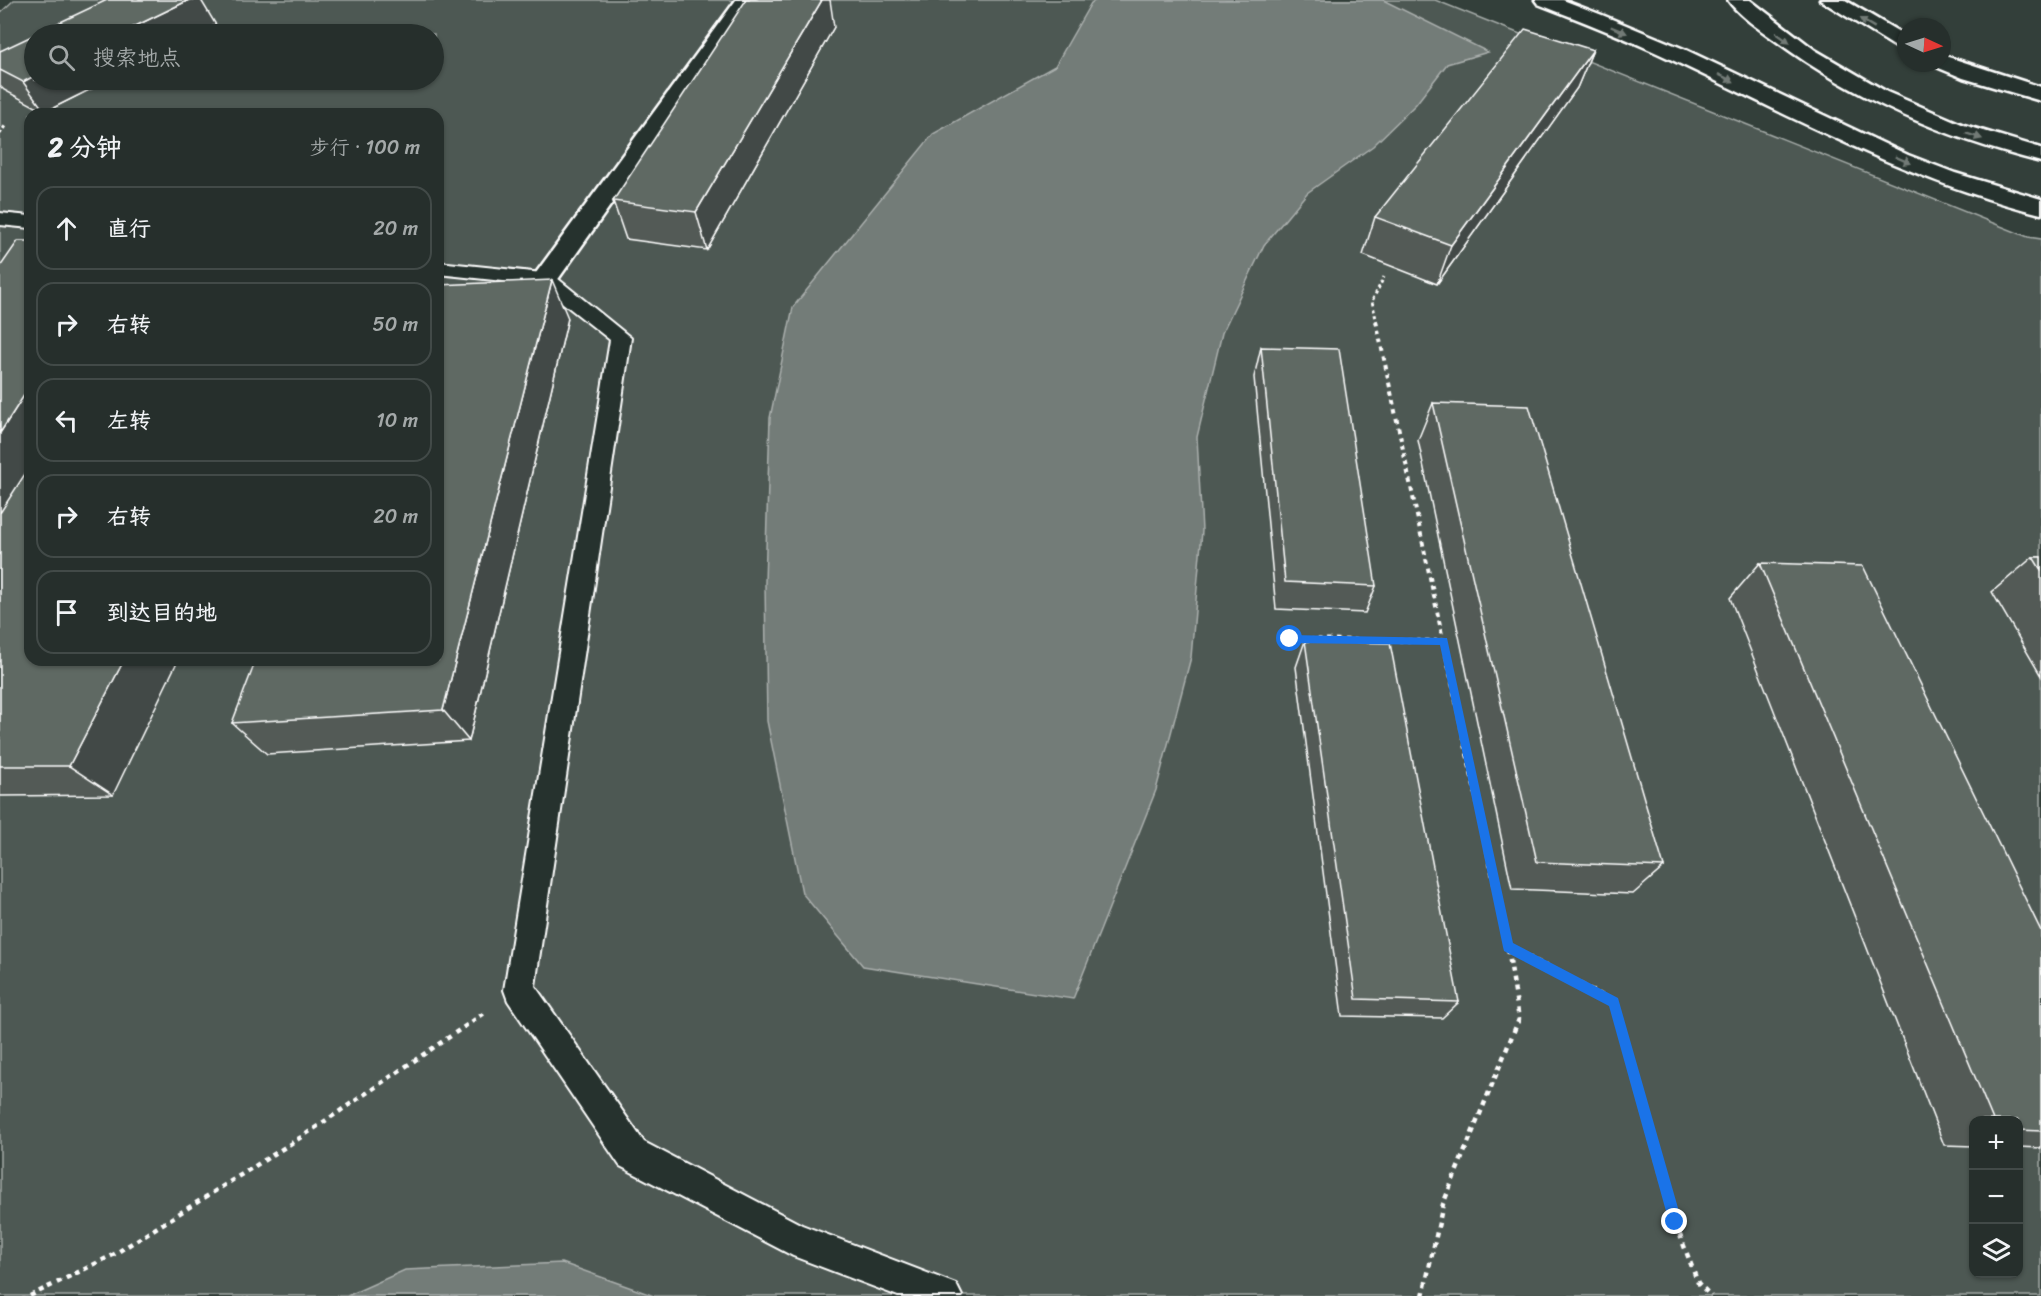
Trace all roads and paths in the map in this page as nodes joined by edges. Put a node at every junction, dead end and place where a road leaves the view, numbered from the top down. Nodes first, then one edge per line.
1 (746, 0) edge
2 (1545, 0) edge
3 (1738, 0) edge
4 (1769, 0) edge
5 (1830, 0) edge
6 (1897, 40) edge
7 (1951, 65) edge
8 (2041, 94) edge
9 (5, 126) dead end
10 (0, 134) edge
11 (2041, 136) edge
12 (2041, 155) edge
13 (2041, 207) edge
14 (0, 219) edge
15 (24, 221) edge
16 (444, 269) edge
17 (1384, 277) dead end
18 (545, 279) junction
19 (1290, 639) dead end
20 (1444, 641) junction
21 (1508, 947) junction
22 (519, 990) junction
23 (30, 1296) edge
24 (944, 1296) edge
25 (1423, 1296) edge
26 (1711, 1296) edge

1 - 18 main road
2 -> 13 main road
3 -> 12 main road
4 - 11 main road
6 -> 5 main road
7 - 8 main road
9 - 10 path
14 - 15 lane
16 - 18 lane
17 - 20 path
18 - 22 lane
19 - 20 path
20 - 21 path
21 - 25 path
21 - 26 path
22 - 23 path
22 - 24 lane

